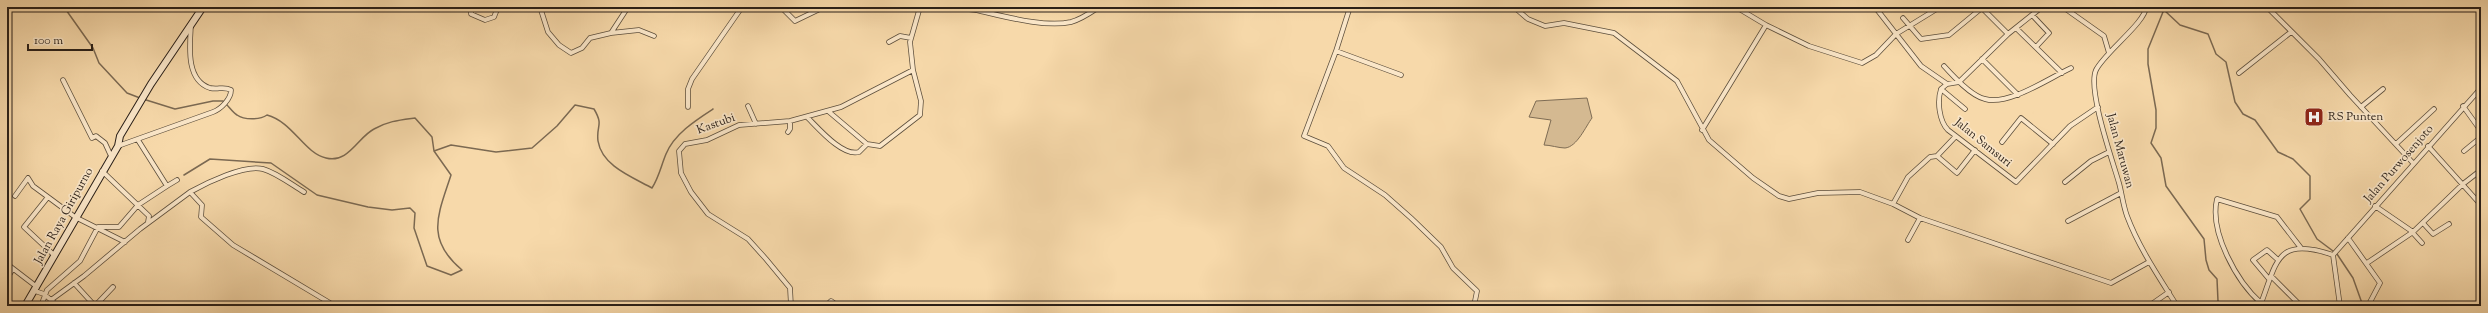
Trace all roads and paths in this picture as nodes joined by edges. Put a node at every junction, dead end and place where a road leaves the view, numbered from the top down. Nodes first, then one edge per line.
1 (203, 7) edge
2 (470, 7) edge
3 (498, 7) edge
4 (540, 7) edge
5 (628, 7) edge
6 (742, 7) edge
7 (781, 7) edge
8 (824, 7) edge
9 (920, 7) edge
10 (949, 7) edge
11 (1099, 7) edge
12 (1350, 7) edge
13 (1514, 7) edge
14 (1736, 7) edge
15 (1875, 7) edge
16 (1940, 7) edge
17 (2042, 7) edge
18 (2063, 7) edge
19 (2146, 7) edge
20 (2267, 7) edge
21 (1982, 8) edge
22 (975, 9) edge
23 (2033, 16) junction
24 (1902, 18) dead end
25 (191, 25) junction
26 (1766, 25) junction
27 (1911, 26) junction
28 (2016, 28) junction
29 (2291, 32) junction
30 (611, 33) junction
31 (1896, 34) junction
32 (2008, 34) junction
33 (654, 36) dead end
34 (911, 38) junction
35 (889, 42) dead end
36 (2036, 47) junction
37 (1336, 51) junction
38 (2109, 53) junction
39 (1982, 59) junction
40 (1944, 66) dead end
41 (2071, 68) dead end
42 (912, 70) junction
43 (2062, 73) junction
44 (2238, 73) dead end
45 (1401, 76) dead end
46 (63, 80) dead end
47 (1959, 82) junction
48 (1947, 84) junction
49 (2481, 88) edge
50 (1941, 89) junction
51 (2383, 89) dead end
52 (2018, 94) junction
53 (748, 106) dead end
54 (2463, 106) junction
55 (688, 107) dead end
56 (2098, 107) junction
57 (2361, 107) junction
58 (1965, 109) dead end
59 (2434, 109) dead end
60 (828, 111) junction
61 (808, 118) junction
62 (790, 121) junction
63 (756, 124) junction
64 (1702, 130) junction
65 (2481, 131) edge
66 (788, 132) dead end
67 (1956, 136) junction
68 (2481, 137) edge
69 (138, 140) junction
70 (2002, 142) dead end
71 (867, 144) junction
72 (2053, 144) junction
73 (2396, 144) junction
74 (118, 146) junction
75 (2428, 146) junction
76 (1975, 150) junction
77 (2464, 151) dead end
78 (2109, 152) junction
79 (111, 156) junction
80 (1937, 156) junction
81 (2414, 163) junction
82 (101, 171) junction
83 (2480, 173) edge
84 (177, 180) dead end
85 (2065, 182) dead end
86 (2463, 184) junction
87 (167, 186) junction
88 (190, 192) junction
89 (304, 192) dead end
90 (2121, 193) junction
91 (15, 196) dead end
92 (48, 197) junction
93 (1893, 204) junction
94 (2481, 204) edge
95 (2375, 206) junction
96 (140, 207) junction
97 (75, 217) junction
98 (1920, 218) junction
99 (2068, 221) dead end
100 (2423, 223) junction
101 (2449, 224) dead end
102 (145, 225) junction
103 (99, 228) junction
104 (2413, 232) junction
105 (2348, 238) junction
106 (1908, 240) dead end
107 (125, 242) junction
108 (2422, 243) dead end
109 (2301, 248) junction
110 (2335, 253) junction
111 (55, 256) junction
112 (2277, 259) junction
113 (2149, 262) junction
114 (2367, 263) junction
115 (7, 264) edge
116 (14, 269) junction
117 (2270, 277) junction
118 (7, 278) edge
119 (74, 283) junction
120 (112, 287) dead end
121 (36, 289) junction
122 (2169, 292) junction
123 (47, 297) junction
124 (2369, 304) dead end
125 (2260, 305) edge
126 (25, 306) edge
127 (41, 306) edge
128 (58, 306) edge
129 (95, 306) edge
130 (335, 306) edge
131 (791, 306) edge
132 (826, 306) edge
133 (838, 306) edge
134 (1474, 306) edge
135 (2149, 306) edge
136 (2177, 306) edge
137 (2301, 306) edge
138 (2340, 306) edge

1 - 25 main road, Jalan Raya Giripurno
2 - 3 street
4 - 30 street
5 - 30 street
6 - 55 street
7 - 8 street
9 - 34 street
10 - 22 street
11 - 22 street
12 - 37 street
13 - 64 street
14 - 26 street
15 - 31 street
16 - 27 street
17 - 23 street
18 - 38 street
19 - 38 street, Jalan Maruwan
20 - 29 street
21 - 27 street
21 - 32 street
23 - 28 street
23 - 36 street
24 - 27 street
25 - 69 street
25 - 74 main road, Jalan Raya Giripurno
26 - 31 street
26 - 64 street
27 - 31 street
28 - 32 street
28 - 36 street
29 - 44 street
29 - 57 street
30 - 33 street
31 - 48 street
32 - 39 street
34 - 35 street
34 - 42 street
36 - 43 street
37 - 45 street
37 - 134 street
38 - 56 street, Jalan Maruwan
39 - 47 street
39 - 52 street
40 - 47 street
41 - 43 street
42 - 60 street, Kastubi
42 - 71 street
43 - 52 street
46 - 79 street
47 - 48 street
47 - 52 street
48 - 50 street
49 - 54 street, Jalan Purwosenjoto
50 - 58 street
50 - 67 street, Jalan Samsuri
51 - 57 street
53 - 63 street
54 - 65 street
54 - 75 street, Jalan Purwosenjoto
56 - 72 street, Jalan Samsuri
56 - 78 street, Jalan Maruwan
57 - 73 street
59 - 73 street
60 - 61 street, Kastubi
60 - 71 street
61 - 62 street, Kastubi
61 - 71 street
62 - 63 street, Kastubi
62 - 66 street
63 - 131 street, Kastubi
64 - 93 street
67 - 76 street, Jalan Samsuri
67 - 80 street
68 - 77 street
69 - 74 street
69 - 87 street
70 - 72 street
72 - 76 street, Jalan Samsuri
73 - 81 street
74 - 79 main road, Jalan Raya Giripurno
75 - 81 street, Jalan Purwosenjoto
75 - 86 street
76 - 80 street
78 - 85 street
78 - 90 street, Jalan Maruwan
79 - 82 main road, Jalan Raya Giripurno
80 - 93 street
81 - 95 street, Jalan Purwosenjoto
82 - 96 street
82 - 97 main road, Jalan Raya Giripurno
83 - 86 street
84 - 87 street
86 - 94 street
86 - 100 street
87 - 96 street
88 - 89 street
88 - 102 street
88 - 130 street
90 - 99 street
90 - 113 street, Jalan Maruwan
91 - 92 street
92 - 97 street
92 - 111 street
93 - 98 street
95 - 104 street
95 - 105 street, Jalan Purwosenjoto
96 - 102 street
96 - 103 street
97 - 103 street
97 - 111 main road, Jalan Raya Giripurno
98 - 106 street
98 - 113 street
100 - 101 street
100 - 104 street
102 - 107 street
103 - 107 street
103 - 123 street
104 - 108 street
104 - 114 street
105 - 110 street, Jalan Purwosenjoto
105 - 114 street
107 - 119 street
109 - 110 street
109 - 112 street
109 - 125 street
110 - 138 street
111 - 121 main road, Jalan Raya Giripurno
112 - 117 street
112 - 117 street
113 - 122 street, Jalan Maruwan
114 - 124 street
115 - 116 street
116 - 118 street
116 - 121 street
117 - 125 street
117 - 137 street
119 - 123 street
119 - 129 street
120 - 129 street
121 - 123 street
121 - 126 main road, Jalan Raya Giripurno
122 - 135 street
122 - 136 street, Jalan Maruwan
123 - 127 street
123 - 128 street
132 - 133 street

